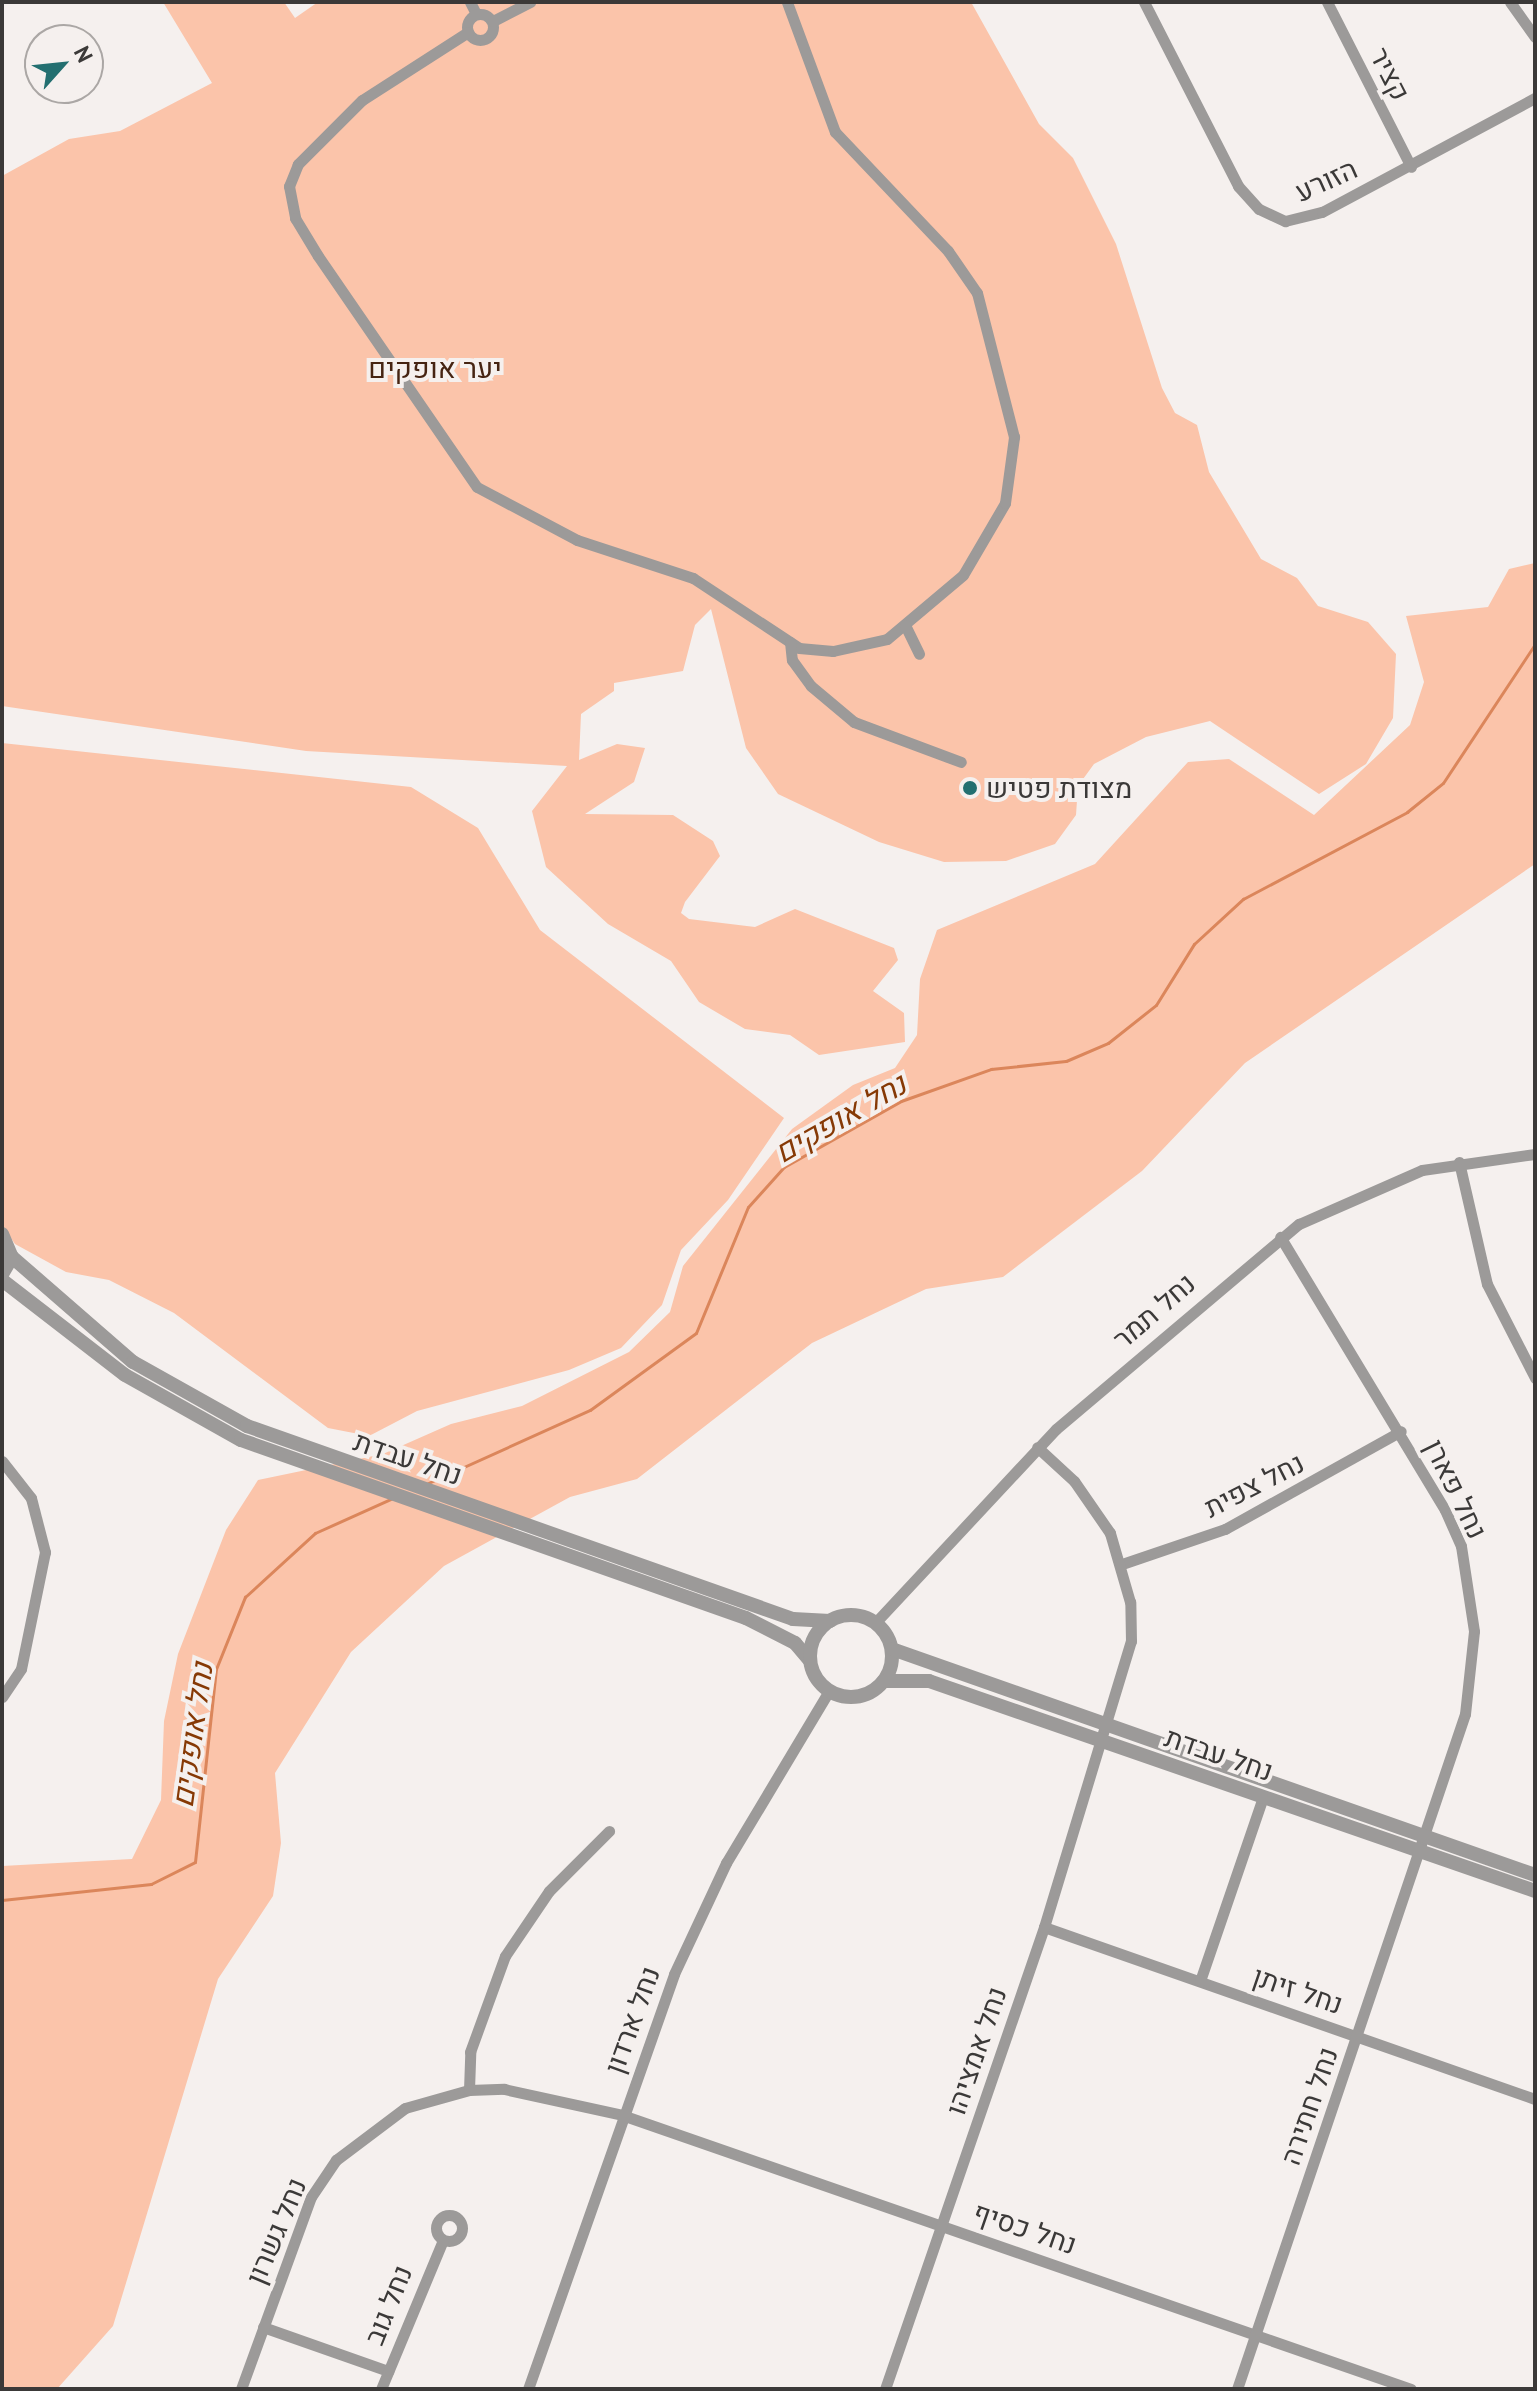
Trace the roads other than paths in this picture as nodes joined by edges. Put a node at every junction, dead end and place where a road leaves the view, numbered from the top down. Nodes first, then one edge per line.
1 (470, 2) edge
2 (530, 2) edge
3 (787, 2) edge
4 (1144, 2) edge
5 (1327, 2) edge
6 (1510, 2) edge
7 (476, 14) junction
8 (493, 21) junction
9 (468, 32) junction
10 (1535, 37) edge
11 (1535, 98) edge
12 (1411, 167) junction
13 (905, 625) junction
14 (790, 642) junction
15 (919, 654) dead end
16 (961, 762) dead end
17 (1535, 1154) edge
18 (1459, 1162) junction
19 (2, 1234) edge
20 (1280, 1237) junction
21 (12, 1257) junction
22 (2, 1277) edge
23 (1535, 1378) edge
24 (1401, 1431) junction
25 (1037, 1447) junction
26 (2, 1461) edge
27 (1122, 1564) junction
28 (830, 1621) junction
29 (875, 1623) junction
30 (892, 1649) junction
31 (810, 1661) junction
32 (884, 1681) junction
33 (829, 1691) junction
34 (3, 1697) edge
35 (1106, 1735) junction
36 (1263, 1797) junction
37 (609, 1831) dead end
38 (1422, 1844) junction
39 (1535, 1875) edge
40 (1535, 1891) edge
41 (1044, 1927) junction
42 (1200, 1981) junction
43 (1359, 2037) junction
44 (469, 2090) junction
45 (1535, 2099) edge
46 (622, 2115) junction
47 (941, 2225) junction
48 (443, 2240) dead end
49 (263, 2327) junction
50 (1256, 2334) junction
51 (388, 2371) junction
52 (241, 2389) edge
53 (381, 2389) edge
54 (528, 2389) edge
55 (885, 2389) edge
56 (1237, 2389) edge
57 (1411, 2389) edge

1 - 7 street
2 - 8 street
3 - 13 street
4 - 12 street, הזורע
5 - 12 street, קציר
6 - 10 street
7 - 8 street
7 - 9 street
8 - 9 street
9 - 14 street
11 - 12 street, הזורע
13 - 14 street
13 - 15 street
14 - 16 street
17 - 18 street, נחל תמר
18 - 20 street, נחל תמר
18 - 23 street
19 - 21 street
20 - 24 street, נחל פארן
20 - 25 street, נחל תמר
21 - 22 street
21 - 28 street, נחל עבדת
22 - 31 street, נחל עבדת
24 - 27 street, נחל צפית
24 - 38 street, נחל פארן
25 - 27 street, נחל אמציהו
25 - 29 street, נחל תמר
26 - 34 street
27 - 35 street, נחל אמציהו
28 - 29 street
28 - 31 street
29 - 30 street
30 - 32 street
30 - 35 street, נחל עבדת
31 - 33 street
32 - 33 street
32 - 35 street, נחל עבדת
33 - 46 street, נחל ארדון
35 - 36 street, נחל עבדת
35 - 38 street, נחל עבדת
35 - 41 street, נחל אמציהו
36 - 38 street, נחל עבדת
36 - 42 street
37 - 44 street
38 - 39 street, נחל עבדת
38 - 40 street, נחל עבדת
38 - 43 street, נחל חתירה
41 - 42 street, נחל זיתן
41 - 47 street, נחל אמציהו
42 - 43 street, נחל זיתן
43 - 45 street, נחל זיתן
43 - 50 street, נחל חתירה
44 - 46 street, נחל גשרון
44 - 49 street, נחל גשרון
46 - 47 street, נחל כסיף
46 - 54 street, נחל ארדון
47 - 50 street, נחל כסיף
47 - 55 street, נחל אמציהו
48 - 51 street, נחל גוב
49 - 51 street
49 - 52 street, נחל גשרון
50 - 56 street, נחל חתירה
50 - 57 street, נחל כסיף
51 - 53 street, נחל גוב

